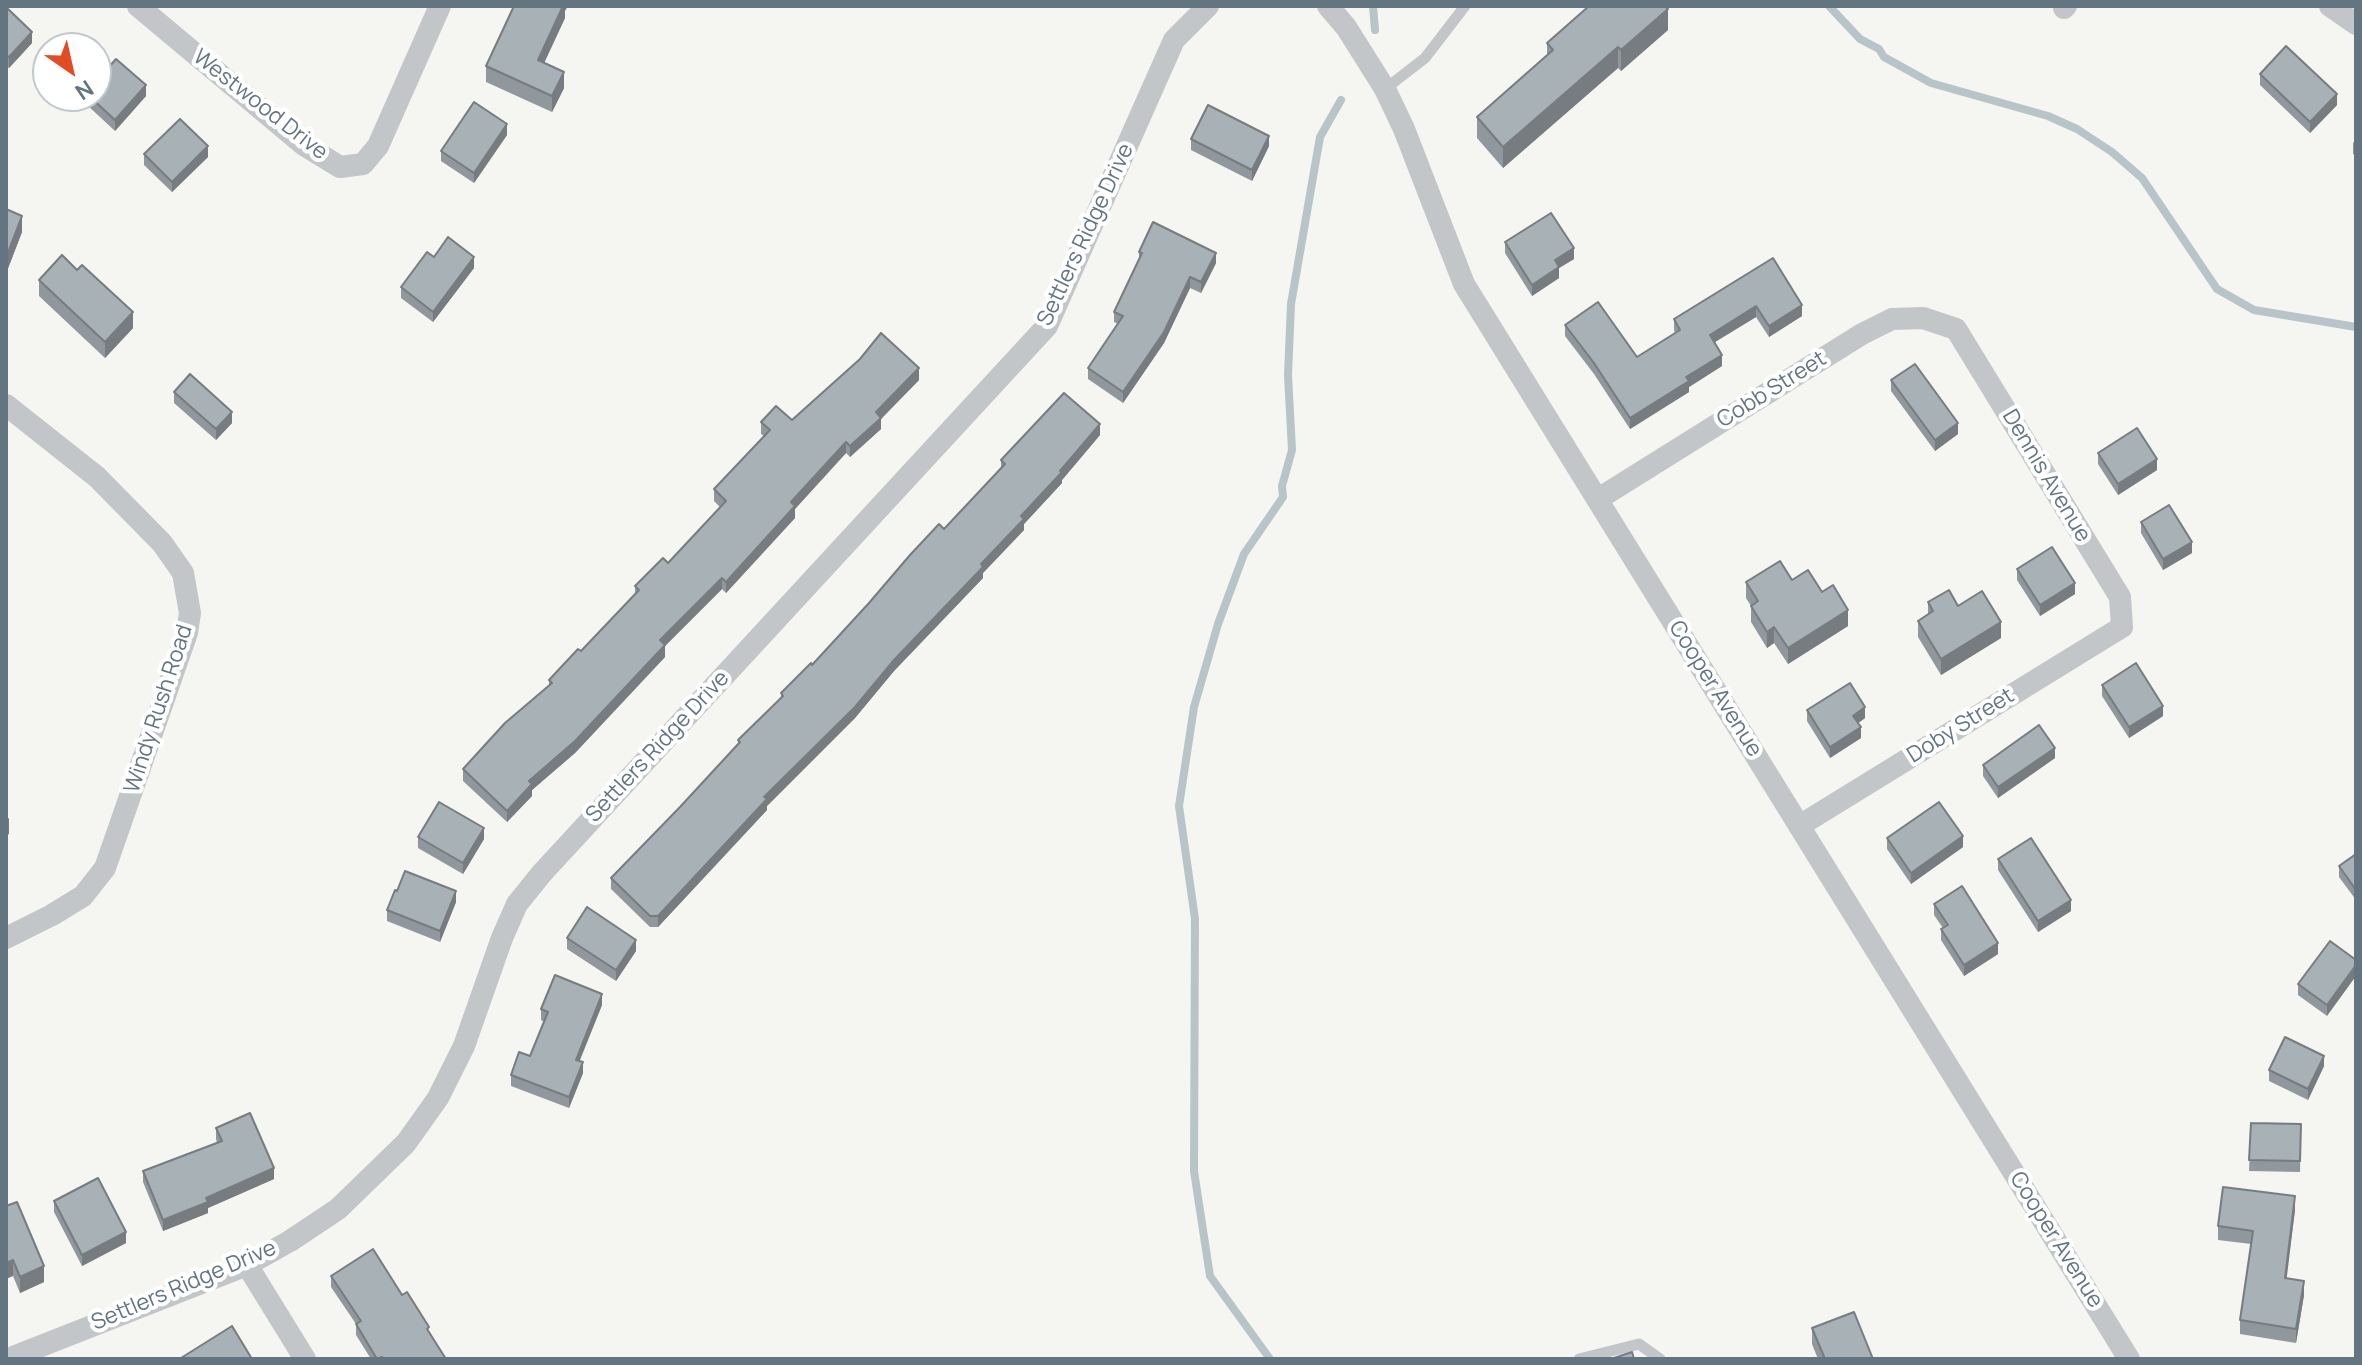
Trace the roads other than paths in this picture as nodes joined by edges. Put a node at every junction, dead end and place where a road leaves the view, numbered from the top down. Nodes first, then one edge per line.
1 (138, 6) edge
2 (440, 6) edge
3 (1208, 6) edge
4 (1328, 6) edge
5 (1465, 6) edge
6 (2330, 6) edge
7 (2356, 24) edge
8 (1385, 89) junction
9 (1956, 329) joint
10 (6, 405) edge
11 (1598, 499) junction
12 (2122, 627) joint
13 (1799, 826) junction
14 (6, 938) edge
15 (247, 1265) junction
16 (8, 1359) edge
17 (305, 1359) edge
18 (1579, 1359) edge
19 (1660, 1359) edge
20 (2129, 1359) edge

1 - 2 street, Westwood Drive
3 - 15 street, Settlers Ridge Drive
4 - 8 street, Cooper Avenue
5 - 8 lane
6 - 7 street
8 - 11 street, Cooper Avenue
9 - 11 street, Cobb Street
9 - 12 street, Dennis Avenue
10 - 14 street, Windy Rush Road
11 - 13 street, Cooper Avenue
12 - 13 street, Doby Street
13 - 20 street, Cooper Avenue
15 - 16 street, Settlers Ridge Drive
15 - 17 street
18 - 19 lane

